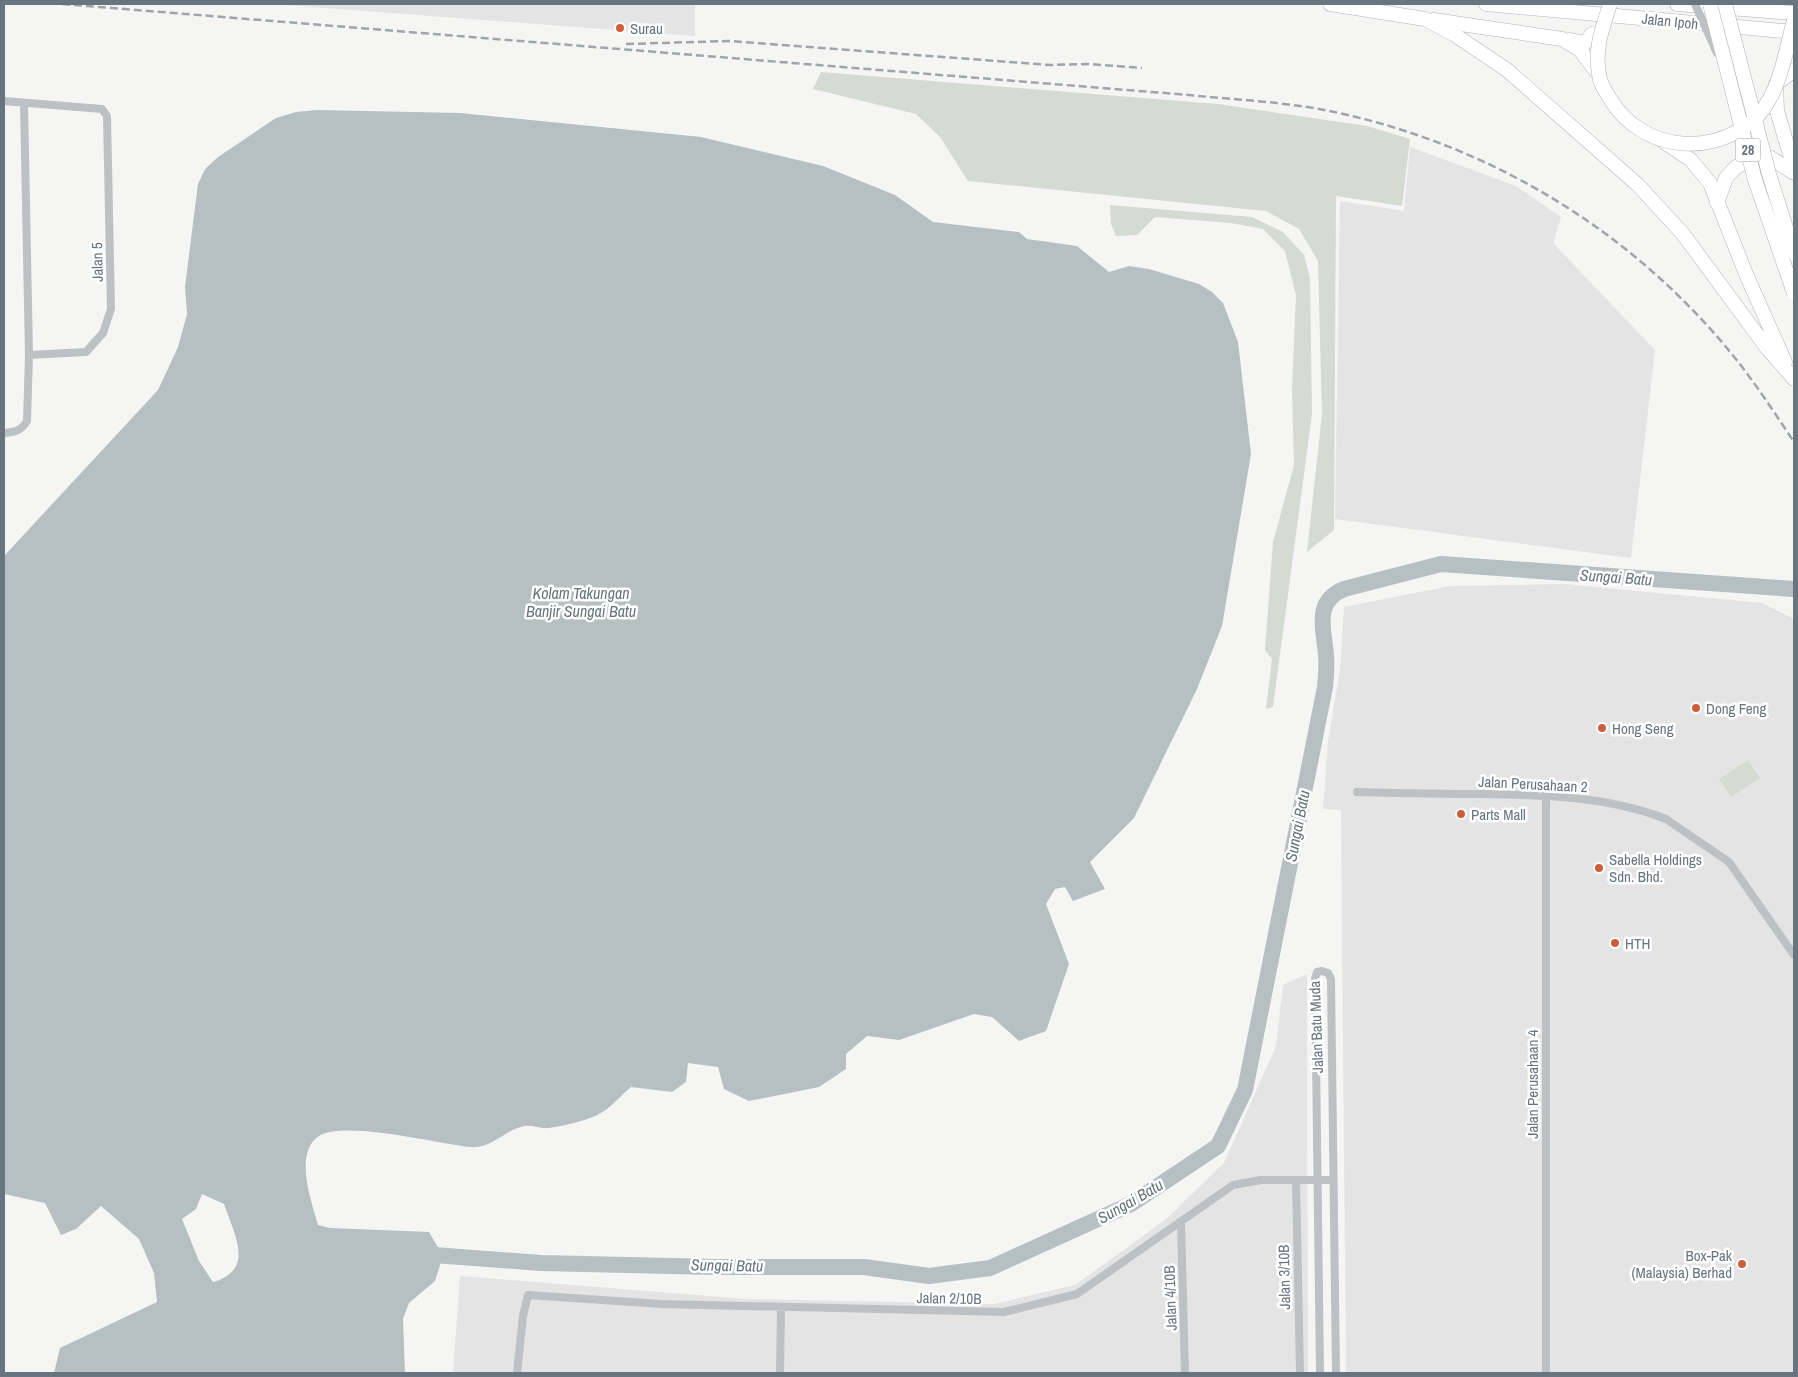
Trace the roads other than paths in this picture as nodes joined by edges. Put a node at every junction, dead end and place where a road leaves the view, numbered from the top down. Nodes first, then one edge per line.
1 (1330, 4) edge
2 (1486, 4) edge
3 (1600, 4) edge
4 (1610, 4) edge
5 (1677, 4) edge
6 (1695, 4) edge
7 (1710, 4) edge
8 (1725, 4) edge
9 (1794, 13) edge
10 (1425, 19) junction
11 (1794, 20) edge
12 (1794, 32) edge
13 (1562, 39) junction
14 (1794, 70) edge
15 (1599, 75) junction
16 (1776, 84) junction
17 (1731, 85) junction
18 (4, 101) edge
19 (24, 103) junction
20 (1664, 142) junction
21 (1794, 168) edge
22 (1794, 172) edge
23 (1717, 203) junction
24 (1794, 253) edge
25 (1794, 293) edge
26 (29, 355) junction
27 (1792, 376) edge
28 (4, 433) edge
29 (1356, 792) dead end
30 (1546, 795) junction
31 (1794, 955) edge
32 (1296, 1180) junction
33 (1316, 1180) junction
34 (1333, 1180) junction
35 (1181, 1222) junction
36 (781, 1308) junction
37 (517, 1373) edge
38 (780, 1373) edge
39 (1185, 1373) edge
40 (1300, 1373) edge
41 (1320, 1373) edge
42 (1336, 1373) edge
43 (1546, 1373) edge

1 - 10 highway
2 - 12 highway, Jalan Ipoh
3 - 13 highway
4 - 15 highway, bridge
5 - 9 highway, Jalan Ipoh
6 - 17 street, bridge
7 - 17 highway, 28, bridge
8 - 24 highway, 28, bridge
10 - 13 highway
10 - 27 highway
11 - 16 highway, bridge
13 - 15 highway
14 - 16 highway
15 - 20 highway, bridge
16 - 20 highway, bridge
16 - 21 highway
17 - 25 highway, 28, bridge
18 - 19 street
19 - 26 street
19 - 26 street, Jalan 5
20 - 23 highway
22 - 23 highway
23 - 27 highway
26 - 28 street
29 - 30 street, Jalan Perusahaan 2
30 - 31 street, Jalan Perusahaan 2
30 - 43 street, Jalan Perusahaan 4
32 - 33 street, Jalan 2/10B
32 - 35 street, Jalan 2/10B
32 - 40 street, Jalan 3/10B
33 - 34 street, Jalan 2/10B
33 - 34 street, Jalan Batu Muda
33 - 41 street, Jalan Batu Muda
34 - 42 street, Jalan Batu Muda
35 - 36 street, Jalan 2/10B
35 - 39 street, Jalan 4/10B
36 - 37 street, Jalan 2/10B
36 - 38 street

